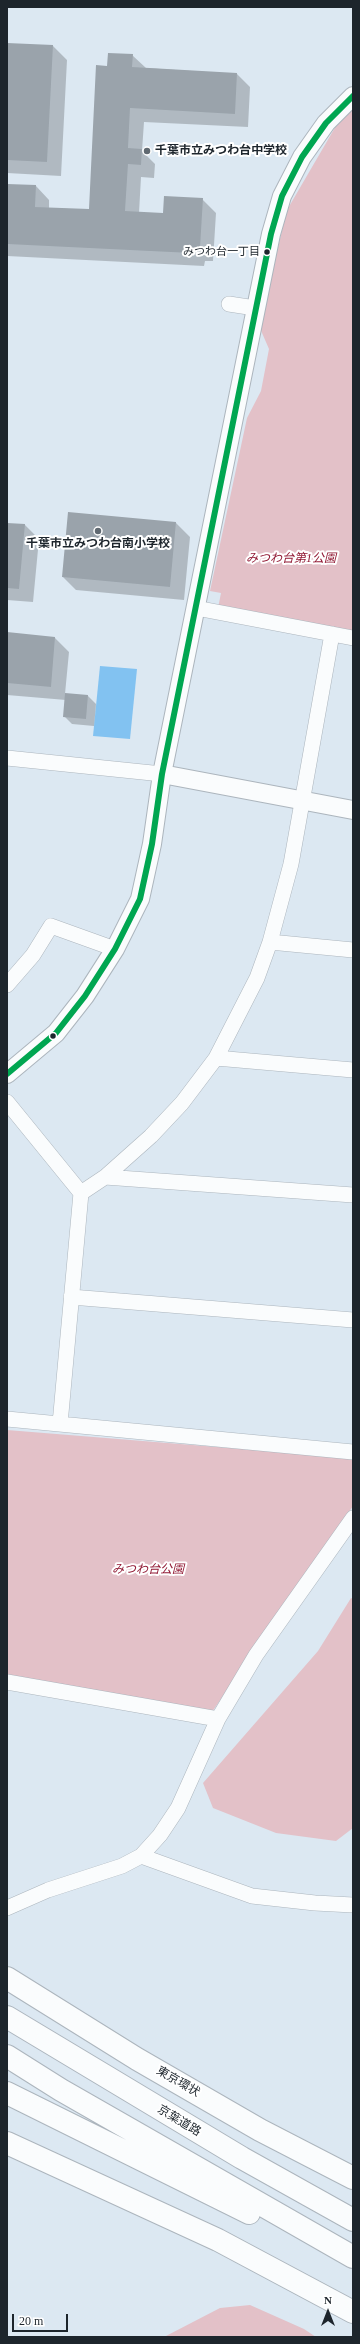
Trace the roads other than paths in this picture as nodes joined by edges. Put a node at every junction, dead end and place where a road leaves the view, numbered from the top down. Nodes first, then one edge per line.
1 (353, 96) edge
2 (229, 304) dead end
3 (256, 308) junction
4 (196, 608) junction
5 (332, 634) junction
6 (353, 638) edge
7 (8, 762) edge
8 (162, 774) junction
9 (302, 800) junction
10 (353, 810) edge
11 (270, 942) junction
12 (115, 949) junction
13 (353, 950) edge
14 (7, 985) edge
15 (216, 1058) junction
16 (353, 1070) edge
17 (7, 1074) edge
18 (7, 1102) edge
19 (105, 1177) junction
20 (81, 1193) junction
21 (353, 1195) edge
22 (71, 1297) junction
23 (353, 1320) edge
24 (7, 1419) edge
25 (60, 1424) junction
26 (353, 1452) edge
27 (353, 1518) edge
28 (7, 1682) edge
29 (218, 1719) junction
30 (141, 1856) junction
31 (353, 1905) edge
32 (7, 1908) edge
33 (7, 1978) edge
34 (7, 2017) edge
35 (7, 2056) edge
36 (7, 2093) edge
37 (7, 2142) edge
38 (353, 2178) edge
39 (353, 2220) edge
40 (353, 2257) edge
41 (353, 2262) edge
42 (353, 2312) edge

1 - 3 street
2 - 3 street
3 - 4 street
4 - 5 street
4 - 8 street
5 - 6 street
5 - 9 street
7 - 8 street
8 - 9 street
8 - 12 street
9 - 10 street
9 - 11 street
11 - 13 street
11 - 15 street
12 - 14 street
12 - 17 street
15 - 16 street
15 - 19 street
18 - 20 street
19 - 20 street
19 - 21 street
20 - 22 street
22 - 23 street
22 - 25 street
24 - 25 street
25 - 26 street
27 - 29 street
28 - 29 street
29 - 30 street
30 - 31 street
30 - 32 street
33 - 38 highway, 東京環状
34 - 39 highway, 京葉道路
35 - 40 highway
36 - 41 highway
37 - 42 highway

